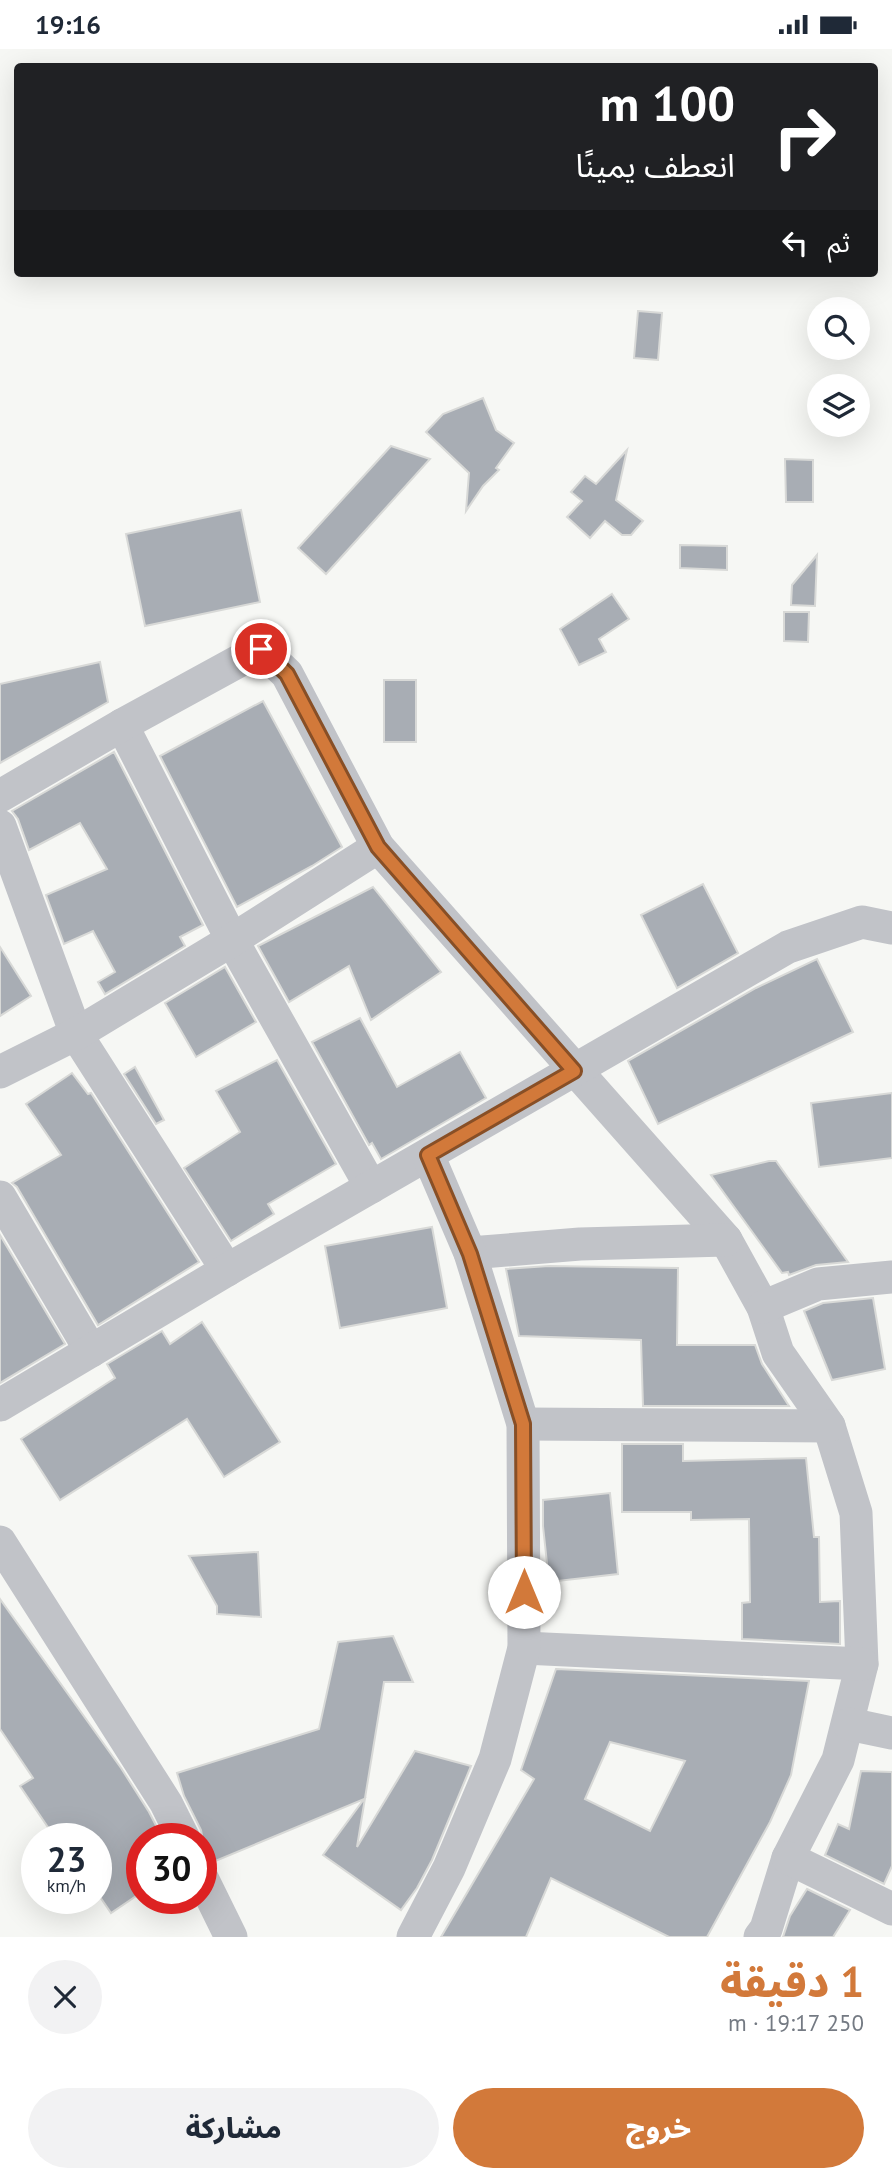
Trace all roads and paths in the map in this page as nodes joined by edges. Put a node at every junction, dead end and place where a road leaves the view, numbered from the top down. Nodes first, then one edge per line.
1 (121, 725) junction
2 (0, 796) edge
3 (0, 826) edge
4 (378, 847) junction
5 (892, 927) edge
6 (232, 940) junction
7 (76, 1034) junction
8 (574, 1071) junction
9 (0, 1072) edge
10 (428, 1155) junction
11 (371, 1188) junction
12 (0, 1197) edge
13 (726, 1240) junction
14 (470, 1254) junction
15 (227, 1270) junction
16 (892, 1277) edge
17 (763, 1307) junction
18 (91, 1351) junction
19 (0, 1405) edge
20 (523, 1424) junction
21 (829, 1426) junction
22 (0, 1542) edge
23 (9, 1576) edge
24 (524, 1648) junction
25 (862, 1664) junction
26 (849, 1724) junction
27 (892, 1733) edge
28 (176, 1823) edge
29 (788, 1858) junction
30 (217, 1909) edge
31 (892, 1909) edge
32 (231, 1937) edge
33 (414, 1937) edge
34 (760, 1937) edge

1 - 2 street
1 - 4 street
1 - 6 street
3 - 7 street
4 - 6 street
4 - 8 street
5 - 8 street
6 - 7 street
6 - 11 street
7 - 9 street
7 - 15 street
8 - 10 street
8 - 13 street
10 - 11 street
10 - 14 street
11 - 15 street
12 - 18 street
13 - 14 street
13 - 17 street
14 - 20 street
15 - 18 street
16 - 17 street
17 - 21 street
18 - 19 street
20 - 21 street
20 - 24 street
21 - 25 street
22 - 23 street
23 - 28 street
24 - 25 street
24 - 33 street
25 - 26 street
26 - 27 street
26 - 29 street
29 - 31 street
29 - 34 street
30 - 32 street

